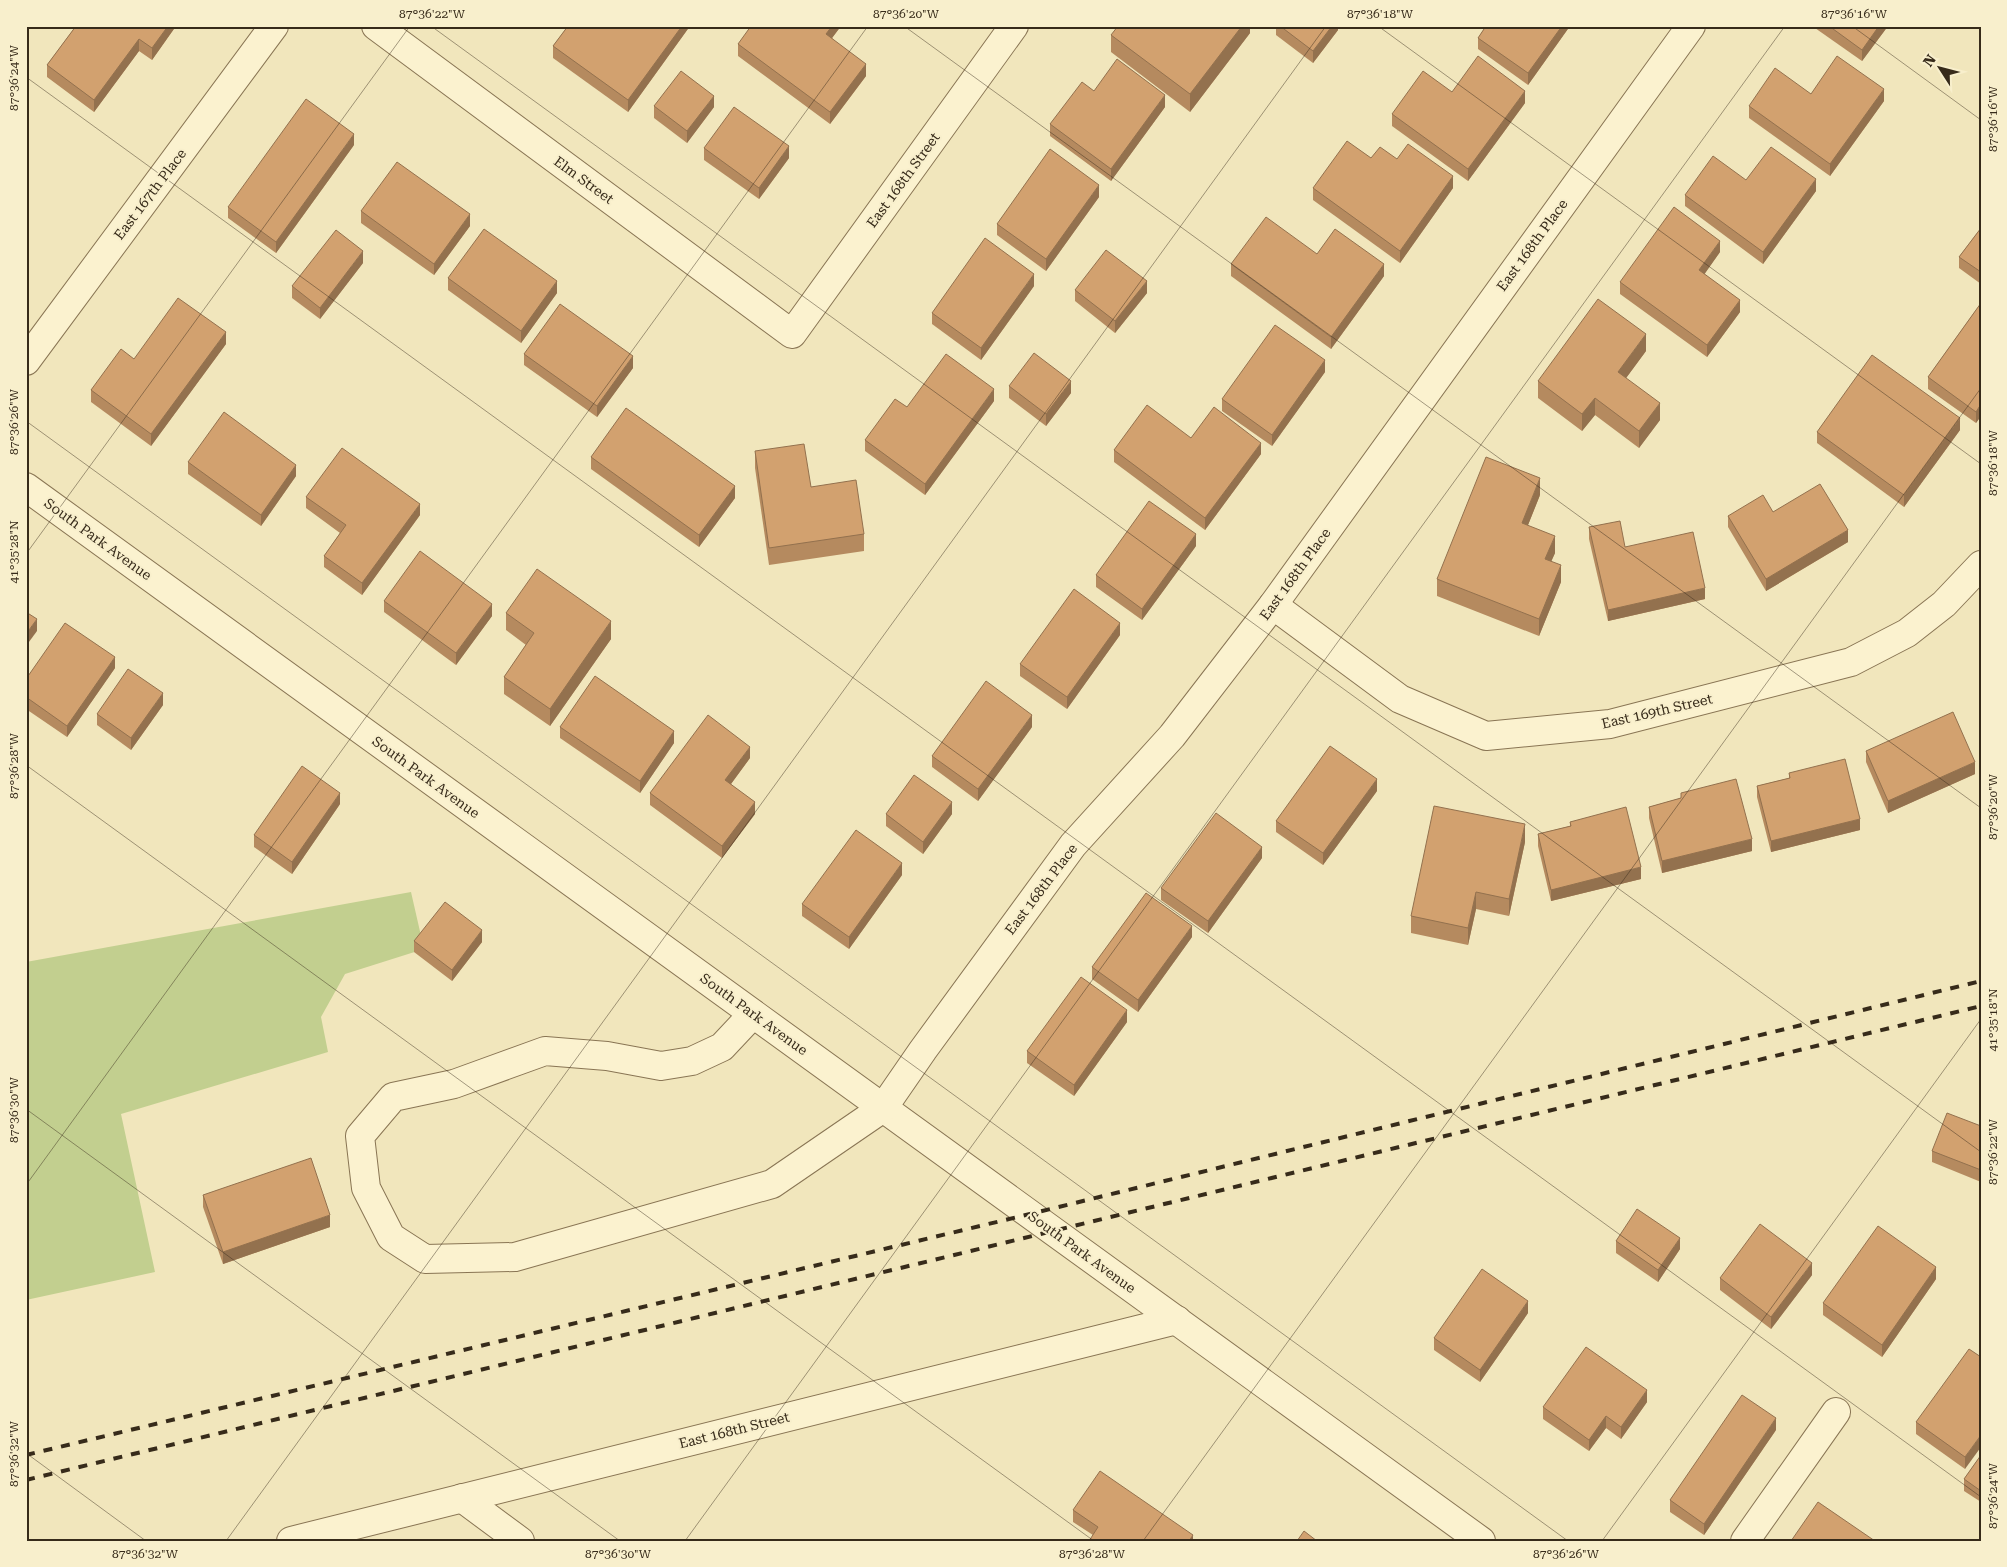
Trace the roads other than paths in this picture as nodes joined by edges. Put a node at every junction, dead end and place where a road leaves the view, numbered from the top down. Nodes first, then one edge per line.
1 (274, 26) edge
2 (376, 26) edge
3 (1014, 26) edge
4 (1690, 26) edge
5 (792, 334) joint
6 (26, 361) edge
7 (26, 488) edge
8 (1981, 565) edge
9 (1273, 605) junction
10 (753, 1014) junction
11 (883, 1108) junction
12 (1177, 1320) junction
13 (1836, 1412) dead end
14 (462, 1498) junction
15 (291, 1541) edge
16 (520, 1541) edge
17 (1481, 1541) edge
18 (1744, 1541) edge

1 - 6 street, East 167th Place
2 - 5 street, Elm Street
3 - 5 street, East 168th Street
4 - 9 street, East 168th Place
7 - 10 street, South Park Avenue
8 - 9 street, East 169th Street
9 - 11 street, East 168th Place
10 - 11 street, South Park Avenue
10 - 11 street
11 - 12 street, South Park Avenue
12 - 14 street, East 168th Street
12 - 17 street, South Park Avenue
13 - 18 street
14 - 15 street, East 168th Street
14 - 16 street

